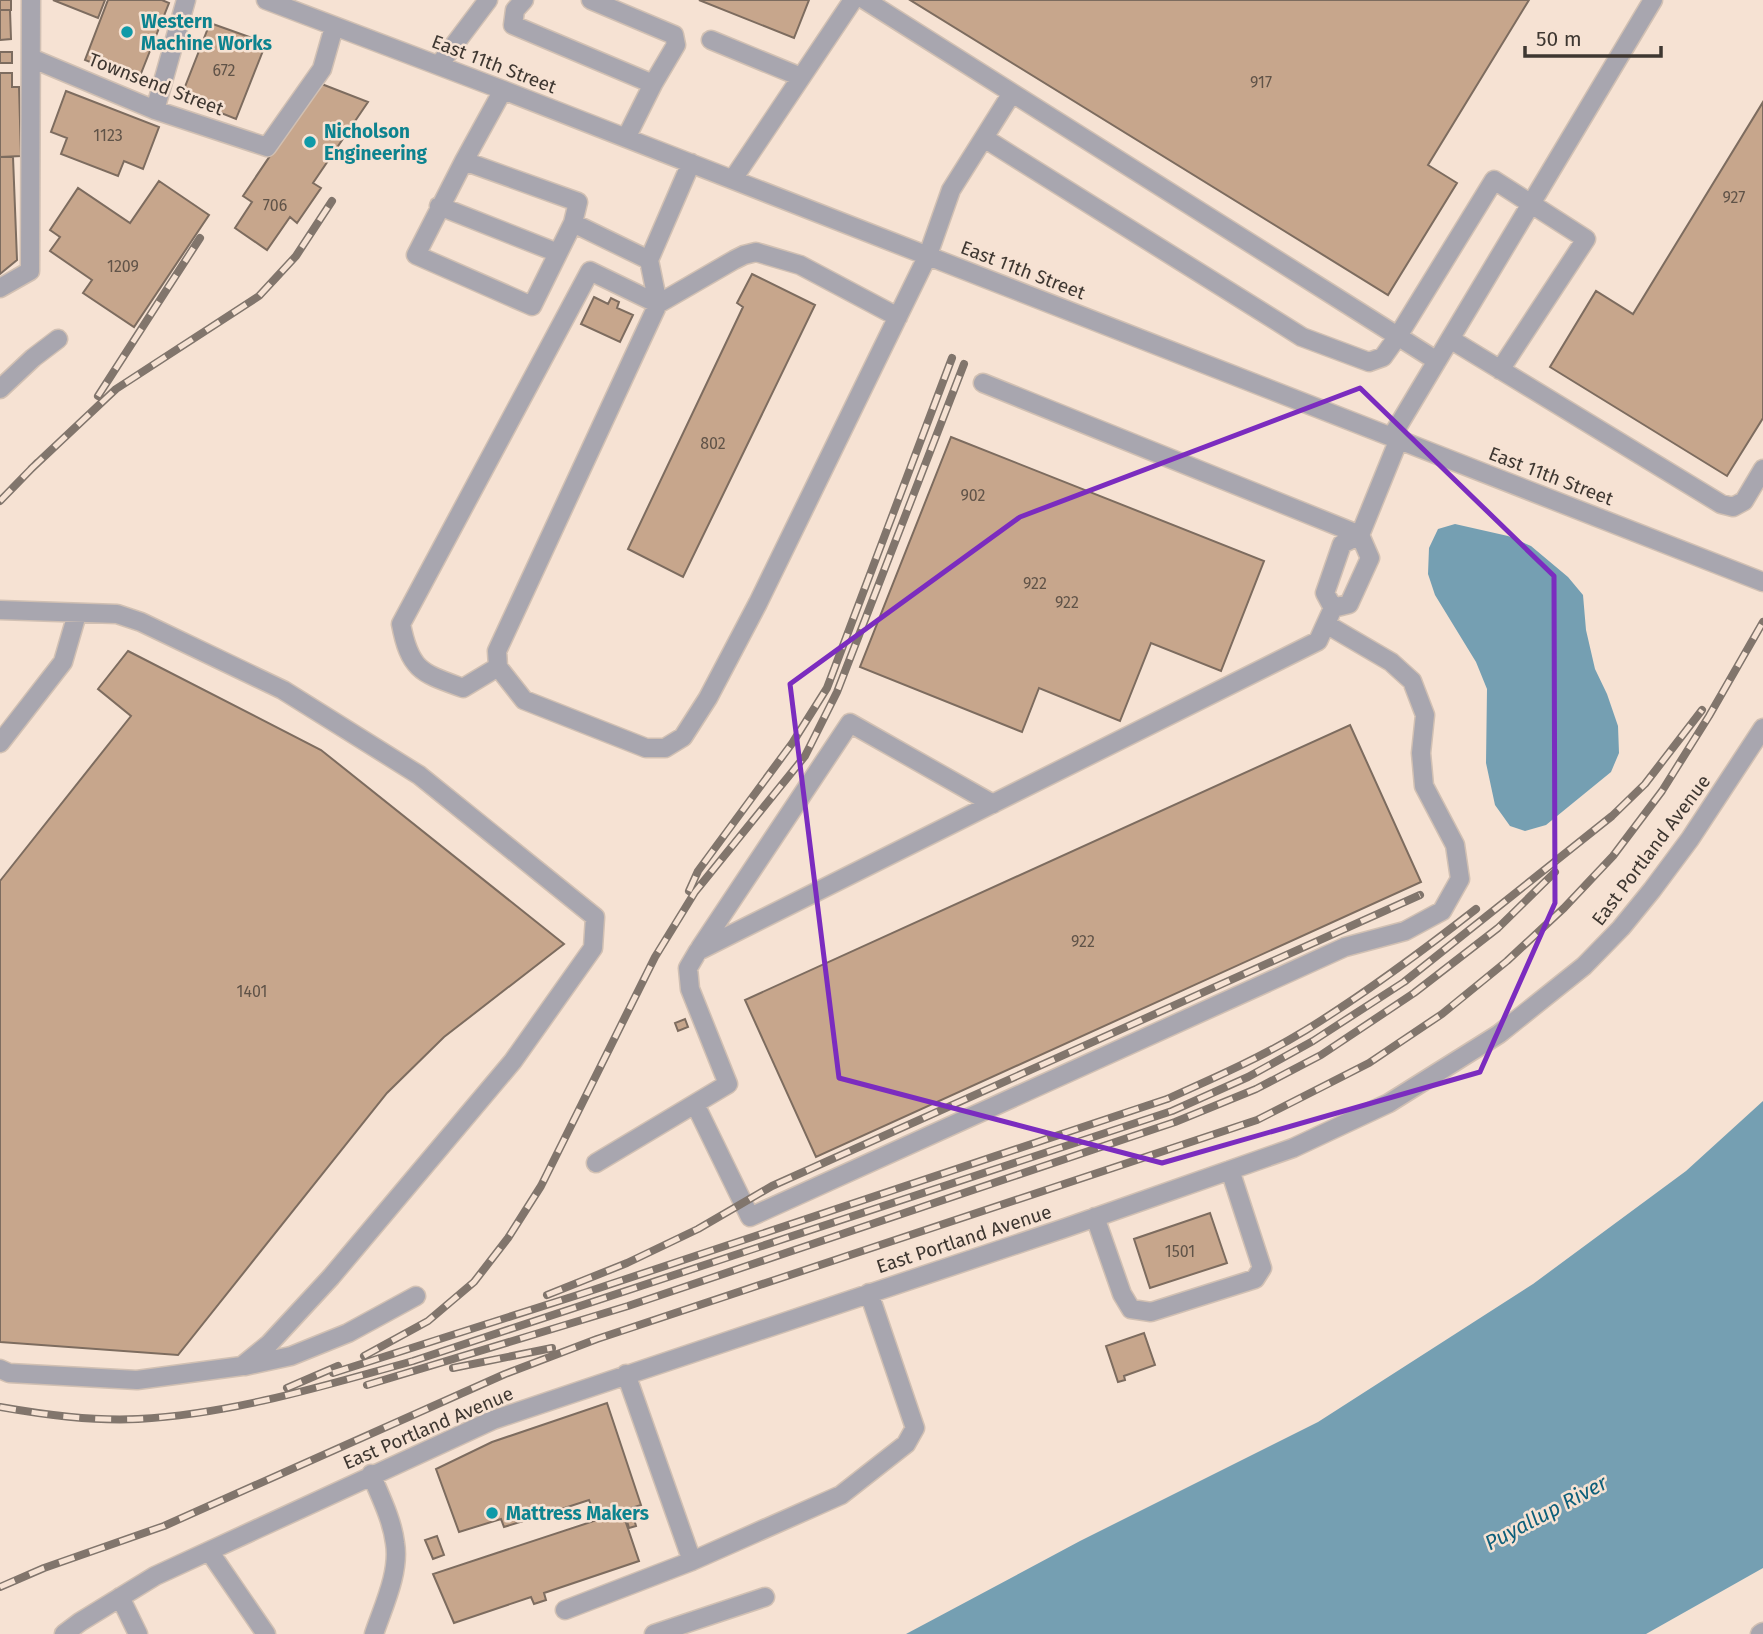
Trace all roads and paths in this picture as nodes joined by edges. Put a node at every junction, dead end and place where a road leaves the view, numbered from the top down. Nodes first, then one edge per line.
1 (31, 0) edge
2 (186, 0) edge
3 (266, 0) edge
4 (488, 0) edge
5 (524, 0) edge
6 (591, 0) edge
7 (853, 0) edge
8 (865, 0) edge
9 (1653, 0) edge
10 (334, 27) junction
11 (711, 40) dead end
12 (31, 58) junction
13 (439, 65) junction
14 (801, 77) junction
15 (653, 84) junction
16 (503, 90) junction
17 (1012, 93) junction
18 (155, 110) junction
19 (626, 138) junction
20 (984, 138) junction
21 (464, 161) junction
22 (691, 163) junction
23 (733, 179) junction
24 (1531, 204) junction
25 (439, 206) junction
26 (573, 223) junction
27 (558, 253) junction
28 (928, 255) junction
29 (649, 260) junction
30 (0, 288) edge
31 (658, 304) junction
32 (898, 317) junction
33 (1398, 337) junction
34 (58, 339) dead end
35 (1450, 339) junction
36 (1437, 361) junction
37 (1500, 370) junction
38 (2, 383) edge
39 (983, 383) dead end
40 (1395, 438) junction
41 (1763, 469) edge
42 (1360, 535) junction
43 (1763, 582) edge
44 (0, 610) edge
45 (77, 614) junction
46 (1330, 616) junction
47 (498, 667) junction
48 (1763, 728) edge
49 (0, 743) edge
50 (993, 804) junction
51 (698, 951) junction
52 (695, 1104) junction
53 (596, 1164) dead end
54 (1230, 1170) junction
55 (1095, 1217) junction
56 (869, 1293) junction
57 (416, 1296) dead end
58 (242, 1366) junction
59 (0, 1369) edge
60 (626, 1374) junction
61 (372, 1474) junction
62 (209, 1551) junction
63 (692, 1561) junction
64 (120, 1597) junction
65 (765, 1597) dead end
66 (565, 1610) dead end
67 (64, 1634) edge
68 (138, 1634) edge
69 (266, 1634) edge
70 (374, 1634) edge
71 (654, 1634) edge

1 - 12 street
2 - 18 street
3 - 10 street, East 11th Street
4 - 13 street
5 - 15 street
6 - 15 street
7 - 14 street
8 - 17 street
9 - 24 street
10 - 13 street, East 11th Street
10 - 18 street, Townsend Street
11 - 14 street
12 - 18 street, Townsend Street
12 - 30 street
13 - 16 street, East 11th Street
14 - 23 street
15 - 19 street
16 - 19 street, East 11th Street
16 - 21 street
17 - 20 street
17 - 33 street
19 - 22 street, East 11th Street
20 - 28 street
20 - 33 street
21 - 25 street
21 - 26 street
22 - 23 street, East 11th Street
22 - 29 street
23 - 28 street, East 11th Street
24 - 33 street
24 - 35 street
24 - 37 street
25 - 27 street
25 - 27 street
26 - 27 street
26 - 29 street
28 - 32 street
28 - 40 street, East 11th Street
29 - 31 street
31 - 32 street
31 - 47 street
31 - 47 street
32 - 47 street
33 - 36 street
34 - 38 street
35 - 36 street
35 - 37 street
36 - 40 street
37 - 41 street
39 - 42 street
40 - 42 street
40 - 43 street, East 11th Street
42 - 46 street
42 - 46 street
44 - 45 street
45 - 49 street
45 - 58 street
46 - 50 street
46 - 52 street
48 - 54 street, East Portland Avenue
50 - 51 street
50 - 51 street
51 - 52 street
52 - 53 street
54 - 55 street, East Portland Avenue
54 - 55 street
55 - 56 street, East Portland Avenue
56 - 60 street, East Portland Avenue
56 - 63 street
57 - 58 street
58 - 59 street
60 - 61 street, East Portland Avenue
60 - 63 street
61 - 62 street, East Portland Avenue
61 - 70 street
62 - 64 street, East Portland Avenue
62 - 69 street
63 - 66 street
64 - 67 street, East Portland Avenue
64 - 68 street
65 - 71 street

